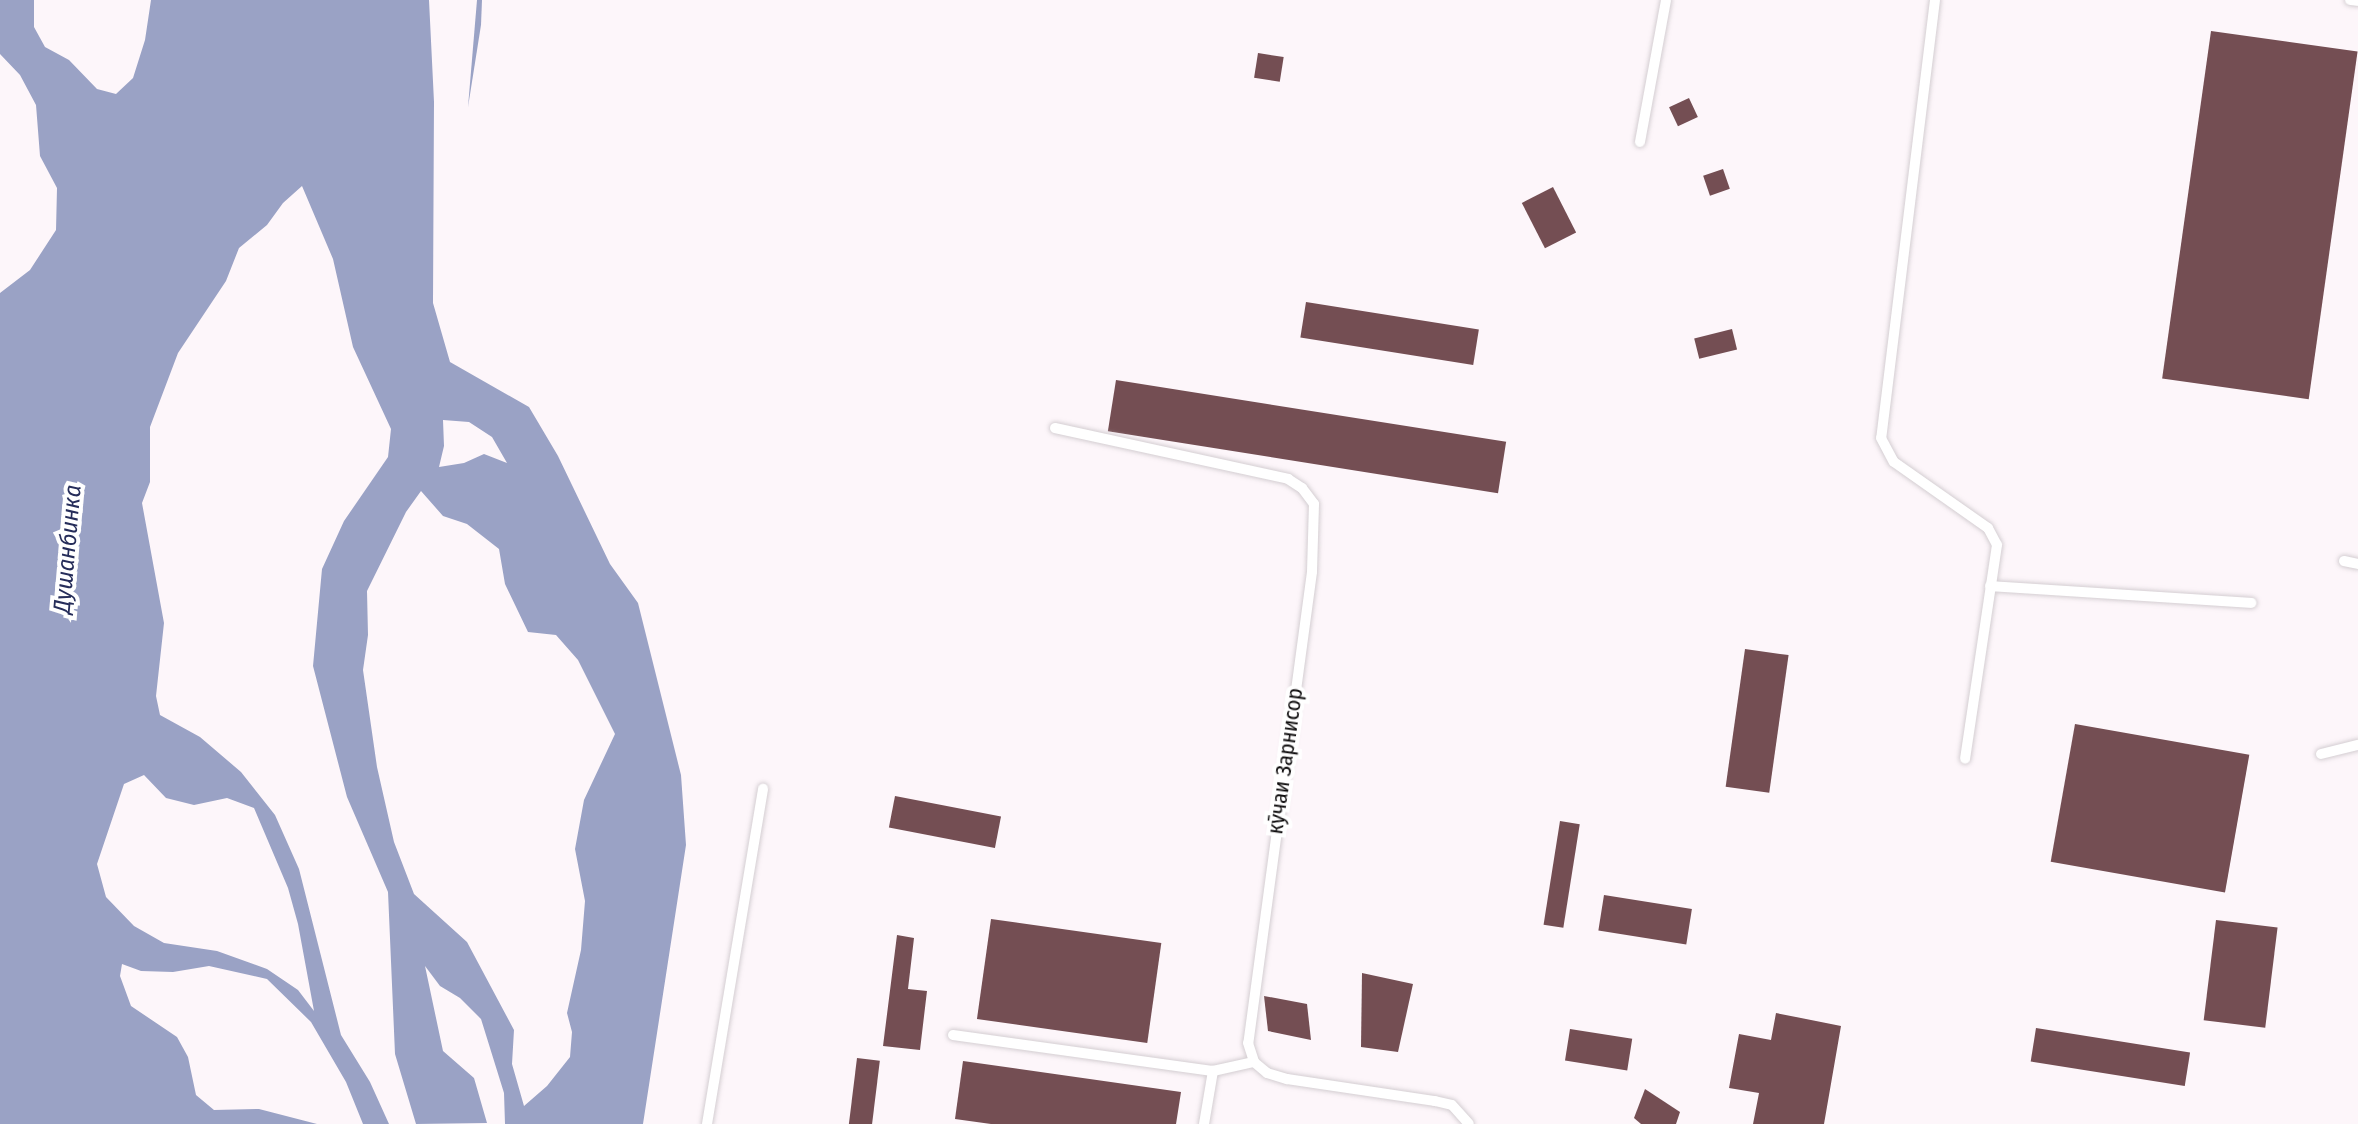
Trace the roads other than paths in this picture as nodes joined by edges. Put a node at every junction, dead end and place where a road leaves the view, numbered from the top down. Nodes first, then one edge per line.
1 (1666, 0) edge
2 (1935, 0) edge
3 (2350, 0) edge
4 (2358, 1) edge
5 (1640, 142) dead end
6 (1055, 428) dead end
7 (2344, 561) dead end
8 (2358, 564) edge
9 (1990, 586) junction
10 (2251, 603) dead end
11 (2358, 745) edge
12 (2321, 754) dead end
13 (1965, 759) dead end
14 (763, 789) dead end
15 (953, 1035) dead end
16 (1254, 1062) junction
17 (1213, 1071) junction
18 (707, 1124) edge
19 (1204, 1124) edge
20 (1469, 1124) edge

1 - 5 lane
2 - 9 lane
3 - 4 lane
6 - 16 lane, кӯчаи Зарнисор
7 - 8 lane
9 - 10 lane
9 - 13 lane
11 - 12 lane
14 - 18 lane
15 - 17 lane
16 - 17 lane
16 - 20 lane
17 - 19 lane

